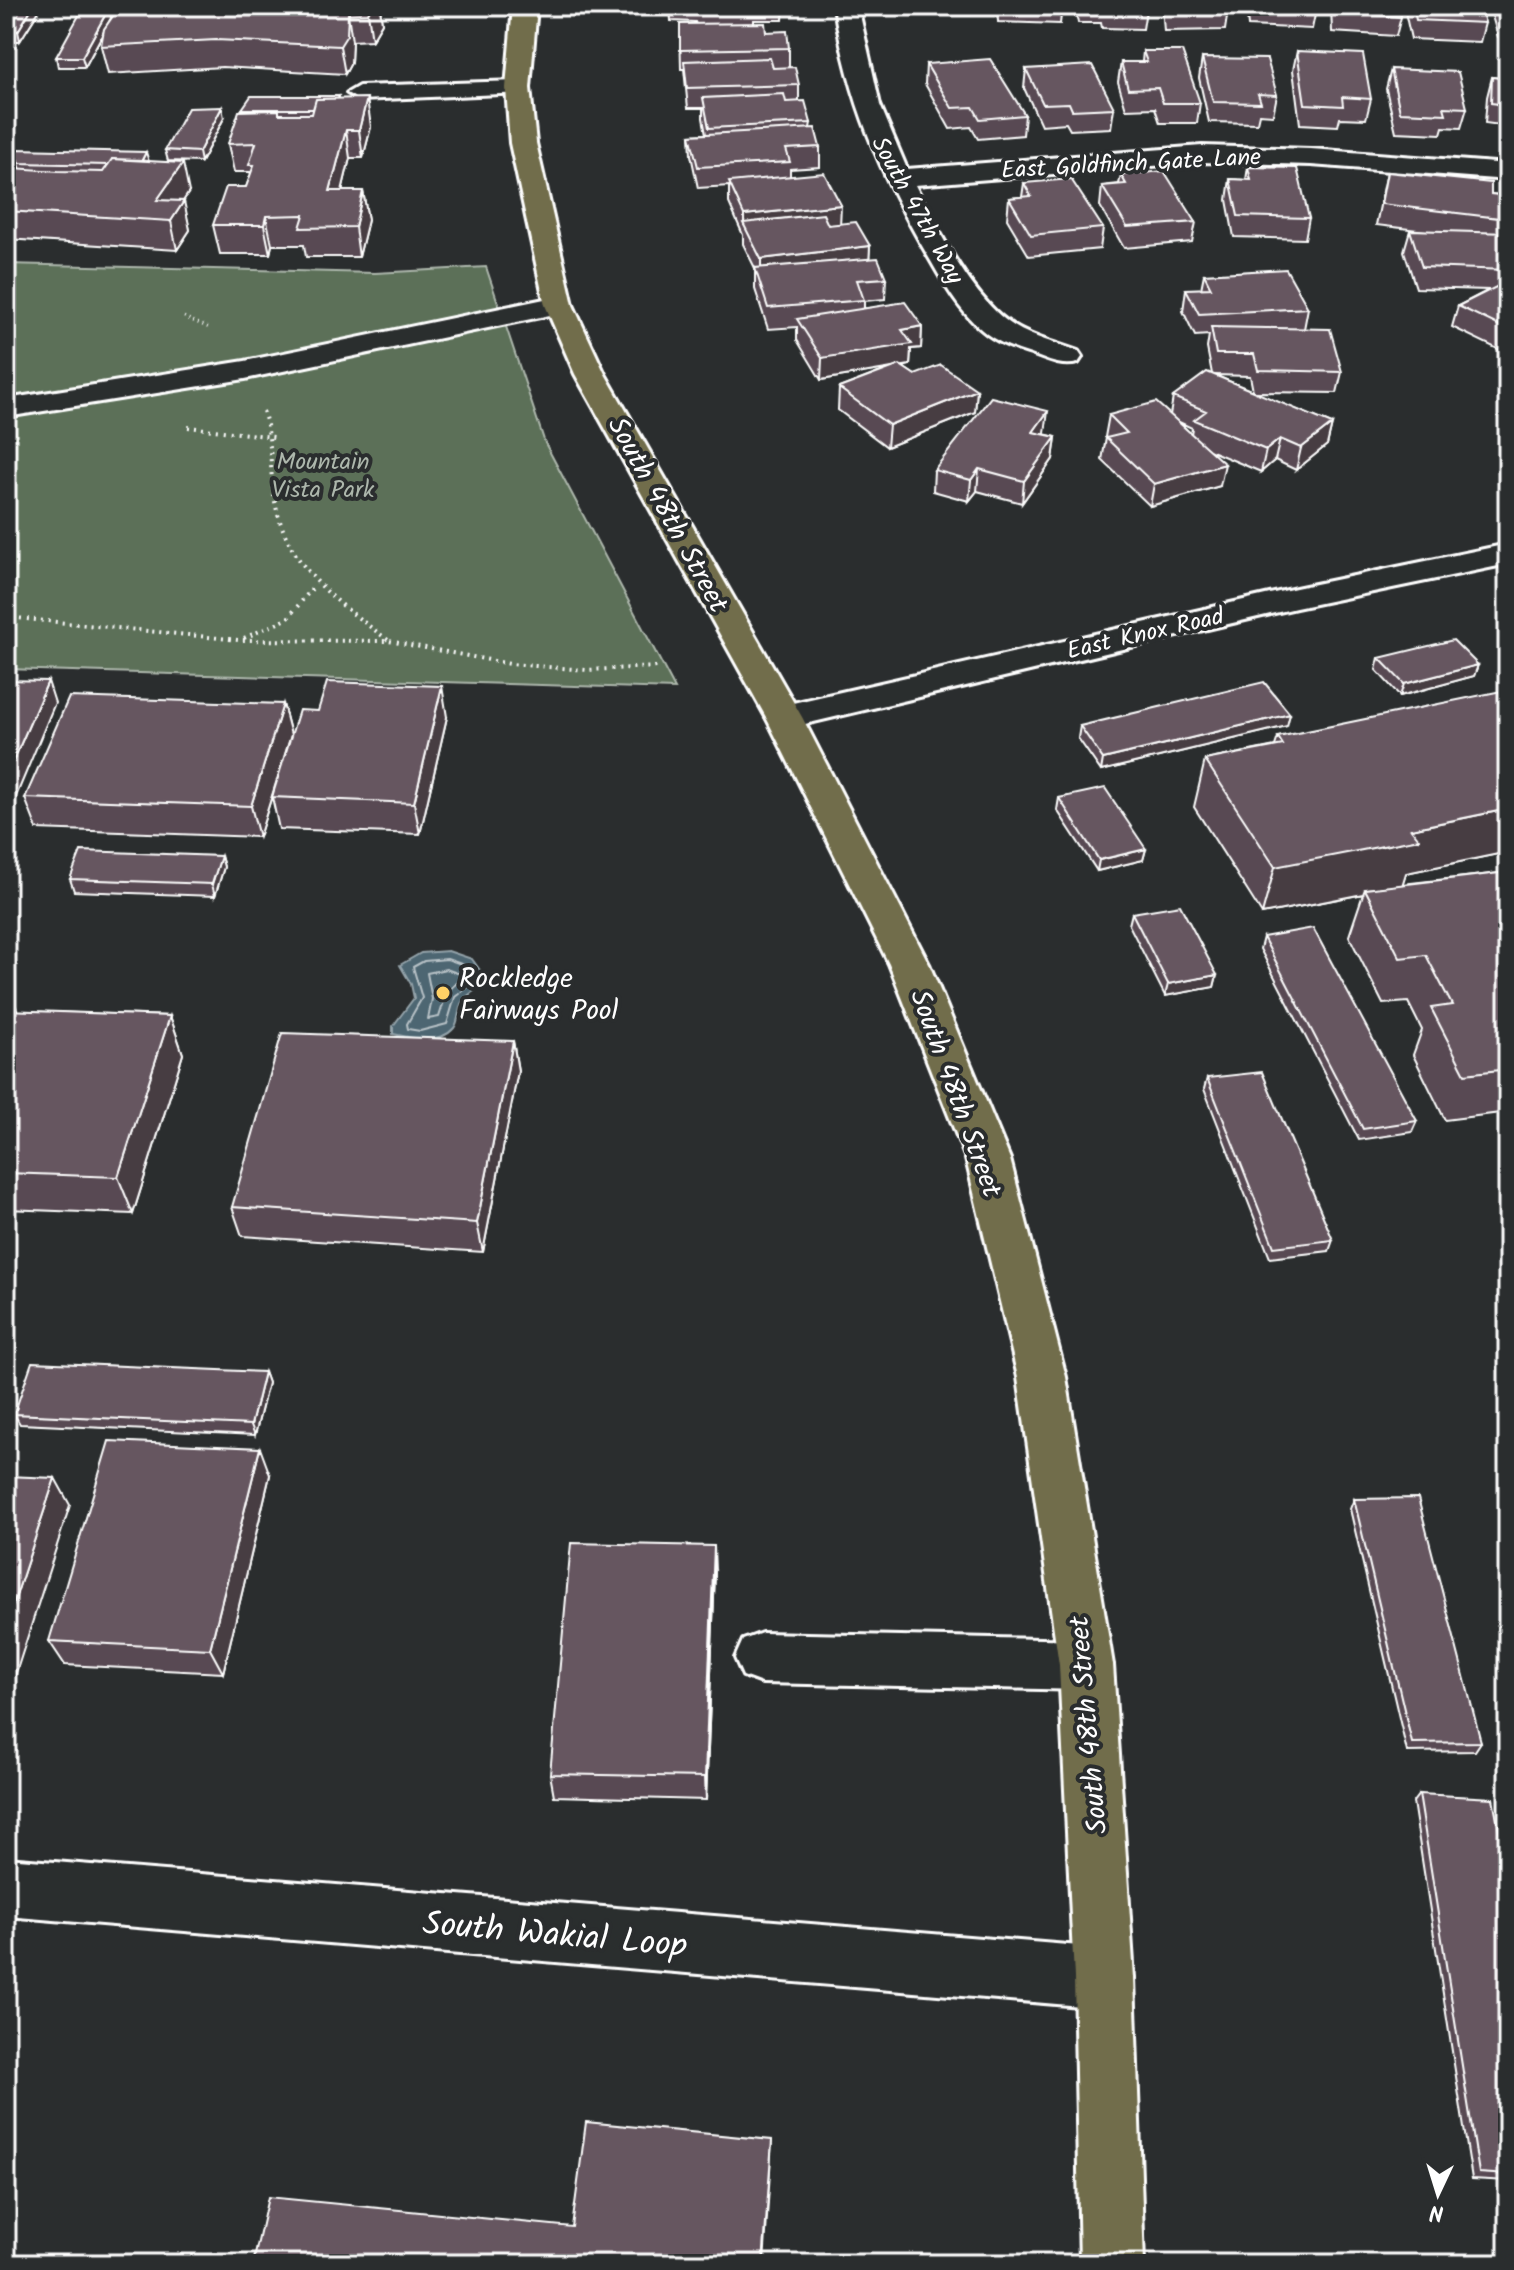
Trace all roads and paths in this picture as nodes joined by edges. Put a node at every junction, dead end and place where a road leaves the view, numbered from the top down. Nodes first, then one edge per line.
1 (525, 6) edge
2 (846, 6) edge
3 (518, 88) junction
4 (359, 93) dead end
5 (1508, 172) edge
6 (897, 178) junction
7 (559, 305) junction
8 (1067, 357) dead end
9 (260, 405) dead end
10 (6, 408) edge
11 (1508, 554) edge
12 (315, 585) junction
13 (6, 617) edge
14 (239, 640) junction
15 (389, 641) junction
16 (658, 667) dead end
17 (784, 717) junction
18 (762, 1658) dead end
19 (1086, 1665) junction
20 (6, 1887) edge
21 (1104, 1978) junction
22 (1112, 2264) edge

1 - 3 main road, South 48th Street
2 - 6 street, South 47th Way
3 - 4 street
3 - 7 main road, South 48th Street
5 - 6 street, East Goldfinch Gate Lane
6 - 8 street, South 47th Way
7 - 10 street
7 - 17 main road, South 48th Street
9 - 12 path
11 - 17 street, East Knox Road
12 - 14 path
12 - 15 path
13 - 14 path
14 - 15 path
15 - 16 path
17 - 19 main road, South 48th Street
18 - 19 street
19 - 21 main road, South 48th Street
20 - 21 street, South Wakial Loop
21 - 22 main road, South 48th Street

